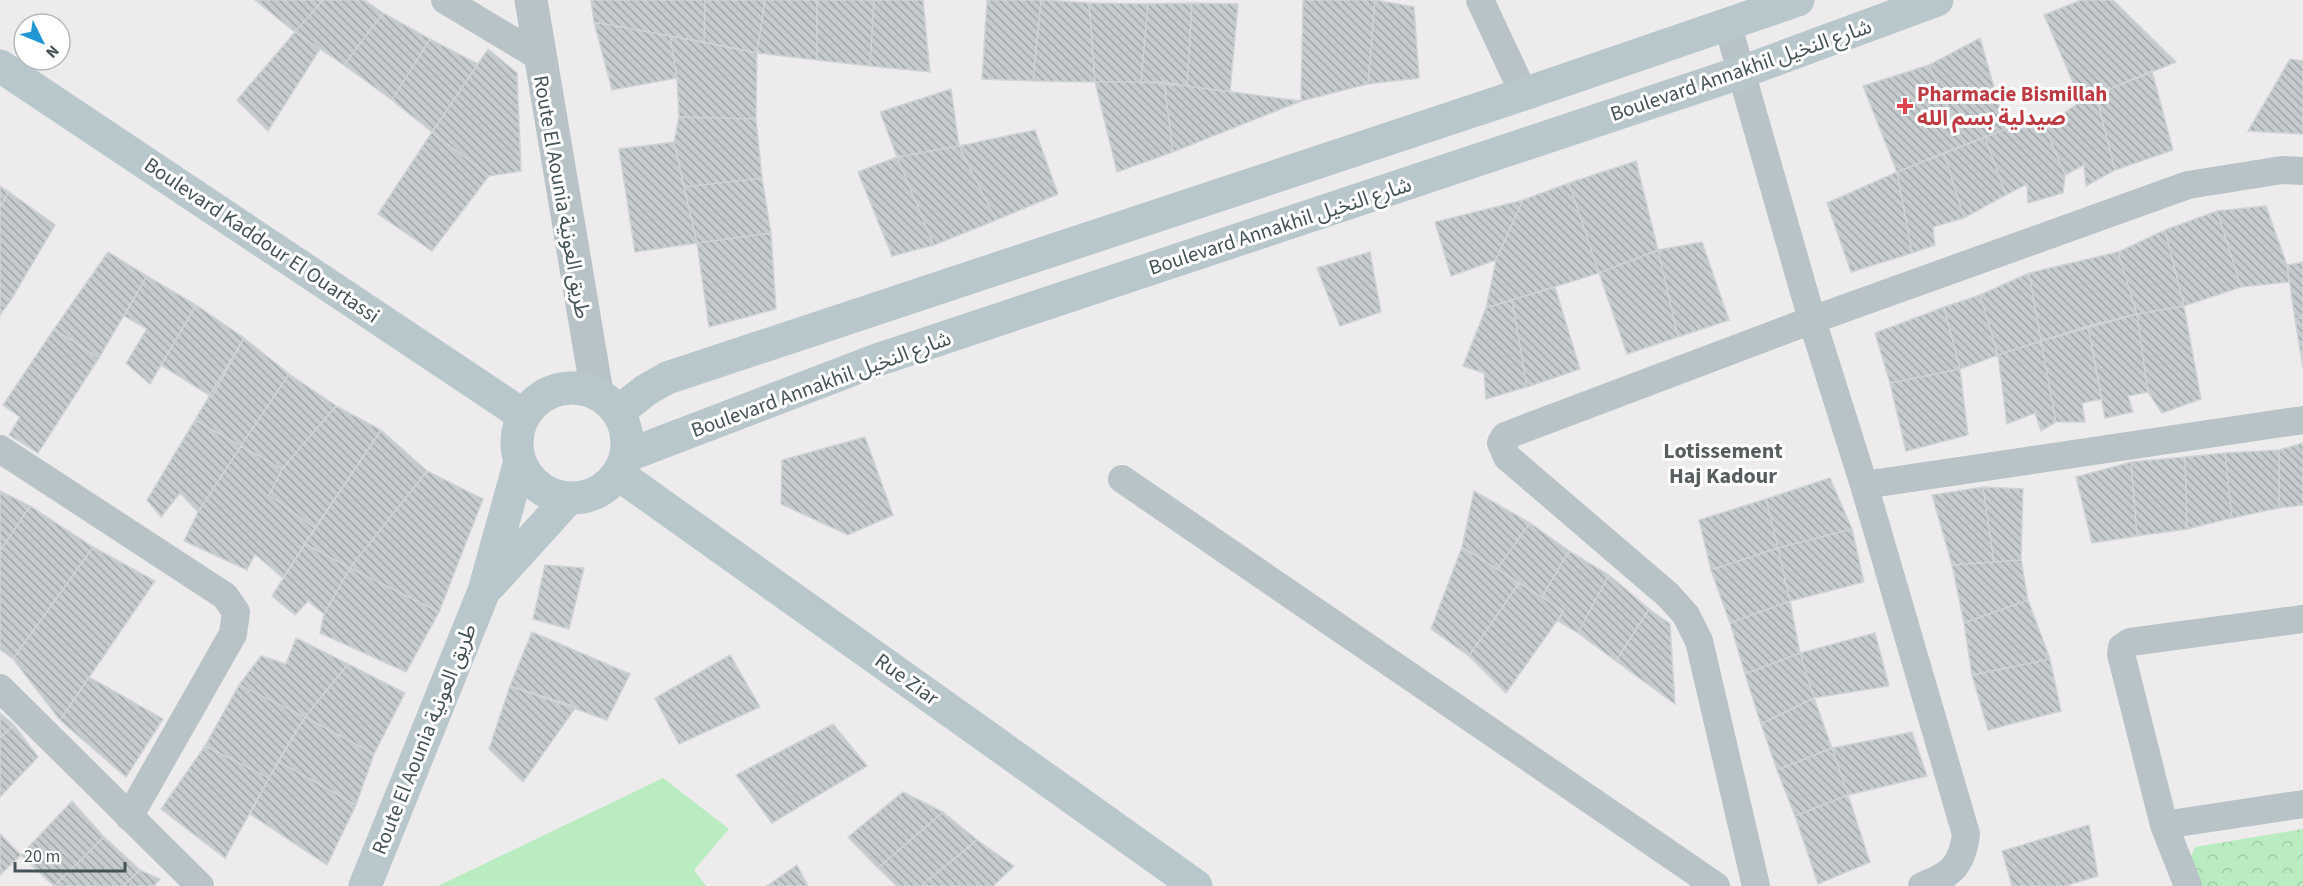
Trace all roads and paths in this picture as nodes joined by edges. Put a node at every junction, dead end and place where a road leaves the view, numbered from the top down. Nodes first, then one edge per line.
1 (445, 0) edge
2 (531, 0) edge
3 (1480, 0) edge
4 (1798, 0) edge
5 (1937, 0) edge
6 (1728, 26) junction
7 (538, 56) junction
8 (0, 66) edge
9 (1742, 72) junction
10 (1524, 94) junction
11 (2303, 171) edge
12 (1812, 320) junction
13 (608, 402) junction
14 (524, 415) junction
15 (2303, 420) edge
16 (0, 449) edge
17 (519, 465) junction
18 (622, 465) junction
19 (1122, 479) dead end
20 (1863, 485) junction
21 (569, 498) junction
22 (484, 591) junction
23 (2303, 619) edge
24 (0, 688) edge
25 (2303, 804) edge
26 (129, 817) junction
27 (2164, 825) junction
28 (200, 886) edge
29 (365, 886) edge
30 (1196, 886) edge
31 (1716, 886) edge
32 (1756, 886) edge
33 (1922, 886) edge
34 (2188, 886) edge

1 - 7 street
2 - 7 street, Route El Aounia طريق العونية
3 - 10 street
4 - 6 main road
5 - 9 main road, Boulevard Annakhil شارع النخيل
6 - 9 street
6 - 10 main road
7 - 13 street, Route El Aounia طريق العونية
8 - 14 main road, Boulevard Kaddour El Ouartassi
9 - 12 street
9 - 18 main road, Boulevard Annakhil شارع النخيل
10 - 13 main road
11 - 12 street
12 - 20 street
12 - 32 street
13 - 14 main road
13 - 18 main road
14 - 17 main road
15 - 20 street
16 - 26 street
17 - 21 main road
17 - 22 main road, Route El Aounia طريق العونية
18 - 21 main road
18 - 30 main road, Rue Ziar
19 - 31 street
20 - 33 street
21 - 22 main road, Route El Aounia طريق العونية
22 - 29 main road, Route El Aounia طريق العونية
23 - 27 street
24 - 26 street
25 - 27 street
26 - 28 street
27 - 34 street

